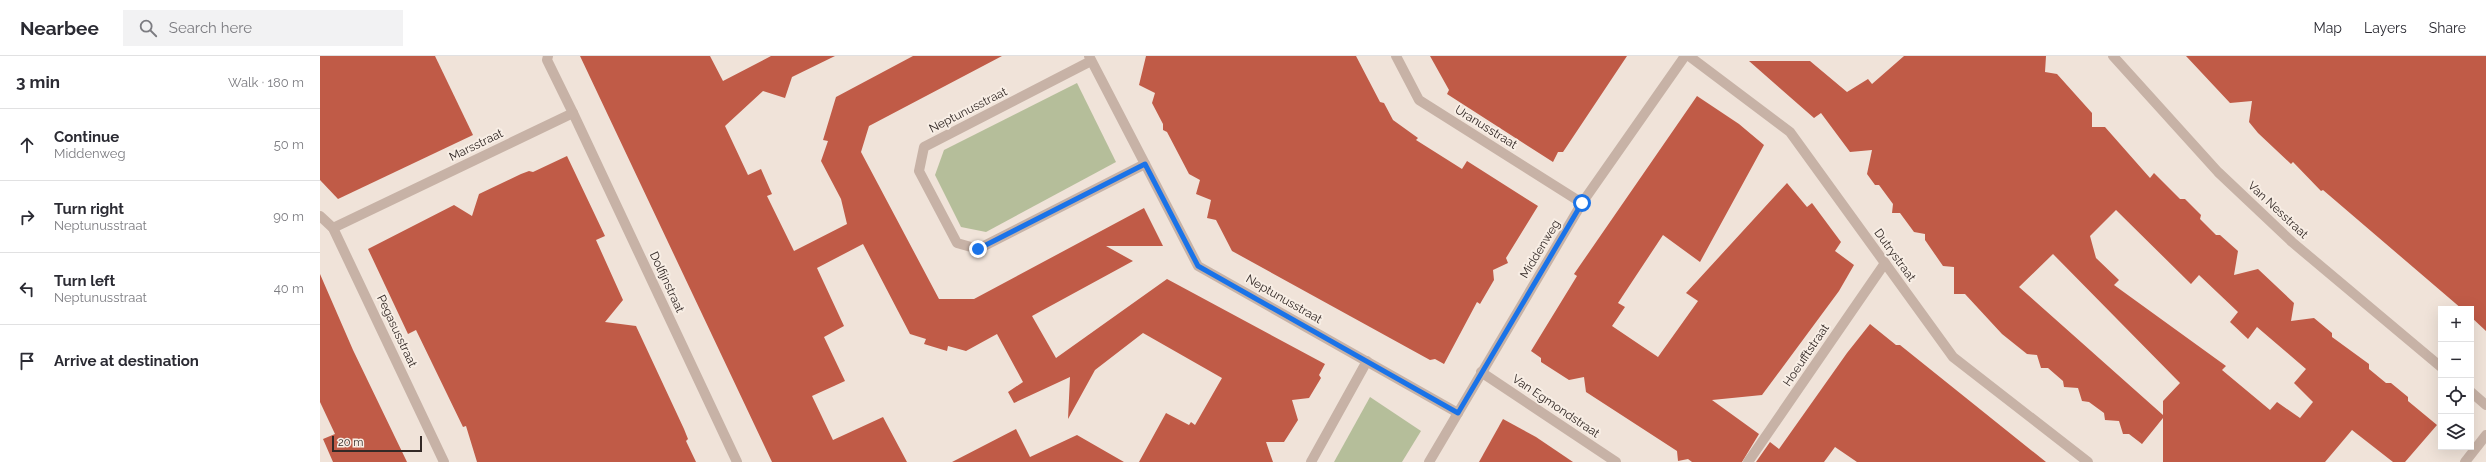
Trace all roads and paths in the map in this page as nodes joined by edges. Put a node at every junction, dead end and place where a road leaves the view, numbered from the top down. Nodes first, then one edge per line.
1 (548, 56) edge
2 (1396, 56) edge
3 (1685, 56) edge
4 (1689, 56) edge
5 (2113, 56) edge
6 (1090, 58) edge
7 (573, 114) junction
8 (1145, 164) junction
9 (1582, 203) junction
10 (320, 216) edge
11 (333, 228) junction
12 (1885, 263) junction
13 (1367, 361) junction
14 (2438, 364) edge
15 (1481, 372) junction
16 (2474, 395) edge
17 (2486, 405) edge
18 (1458, 413) junction
19 (2486, 435) edge
20 (444, 462) edge
21 (737, 462) edge
22 (1311, 462) edge
23 (1429, 462) edge
24 (1616, 462) edge
25 (1748, 462) edge
26 (2088, 462) edge
27 (2465, 462) edge

1 - 7 street
2 - 9 street, Uranusstraat
3 - 9 street, Middenweg
4 - 12 street, Dutrystraat
5 - 14 street, Van Nesstraat
6 - 8 street, Neptunusstraat
6 - 8 street, Neptunusstraat
7 - 11 street, Marsstraat
7 - 21 street, Dolfijnstraat
8 - 13 street, Neptunusstraat
9 - 15 street, Middenweg
10 - 11 street, Pegasusstraat
11 - 20 street, Pegasusstraat
12 - 25 street, Hoeufftstraat
12 - 26 street, Dutrystraat
13 - 18 street, Neptunusstraat
13 - 22 street
15 - 18 street, Middenweg
15 - 24 street, Van Egmondstraat
16 - 17 street
18 - 23 street, Middenweg
19 - 27 street

